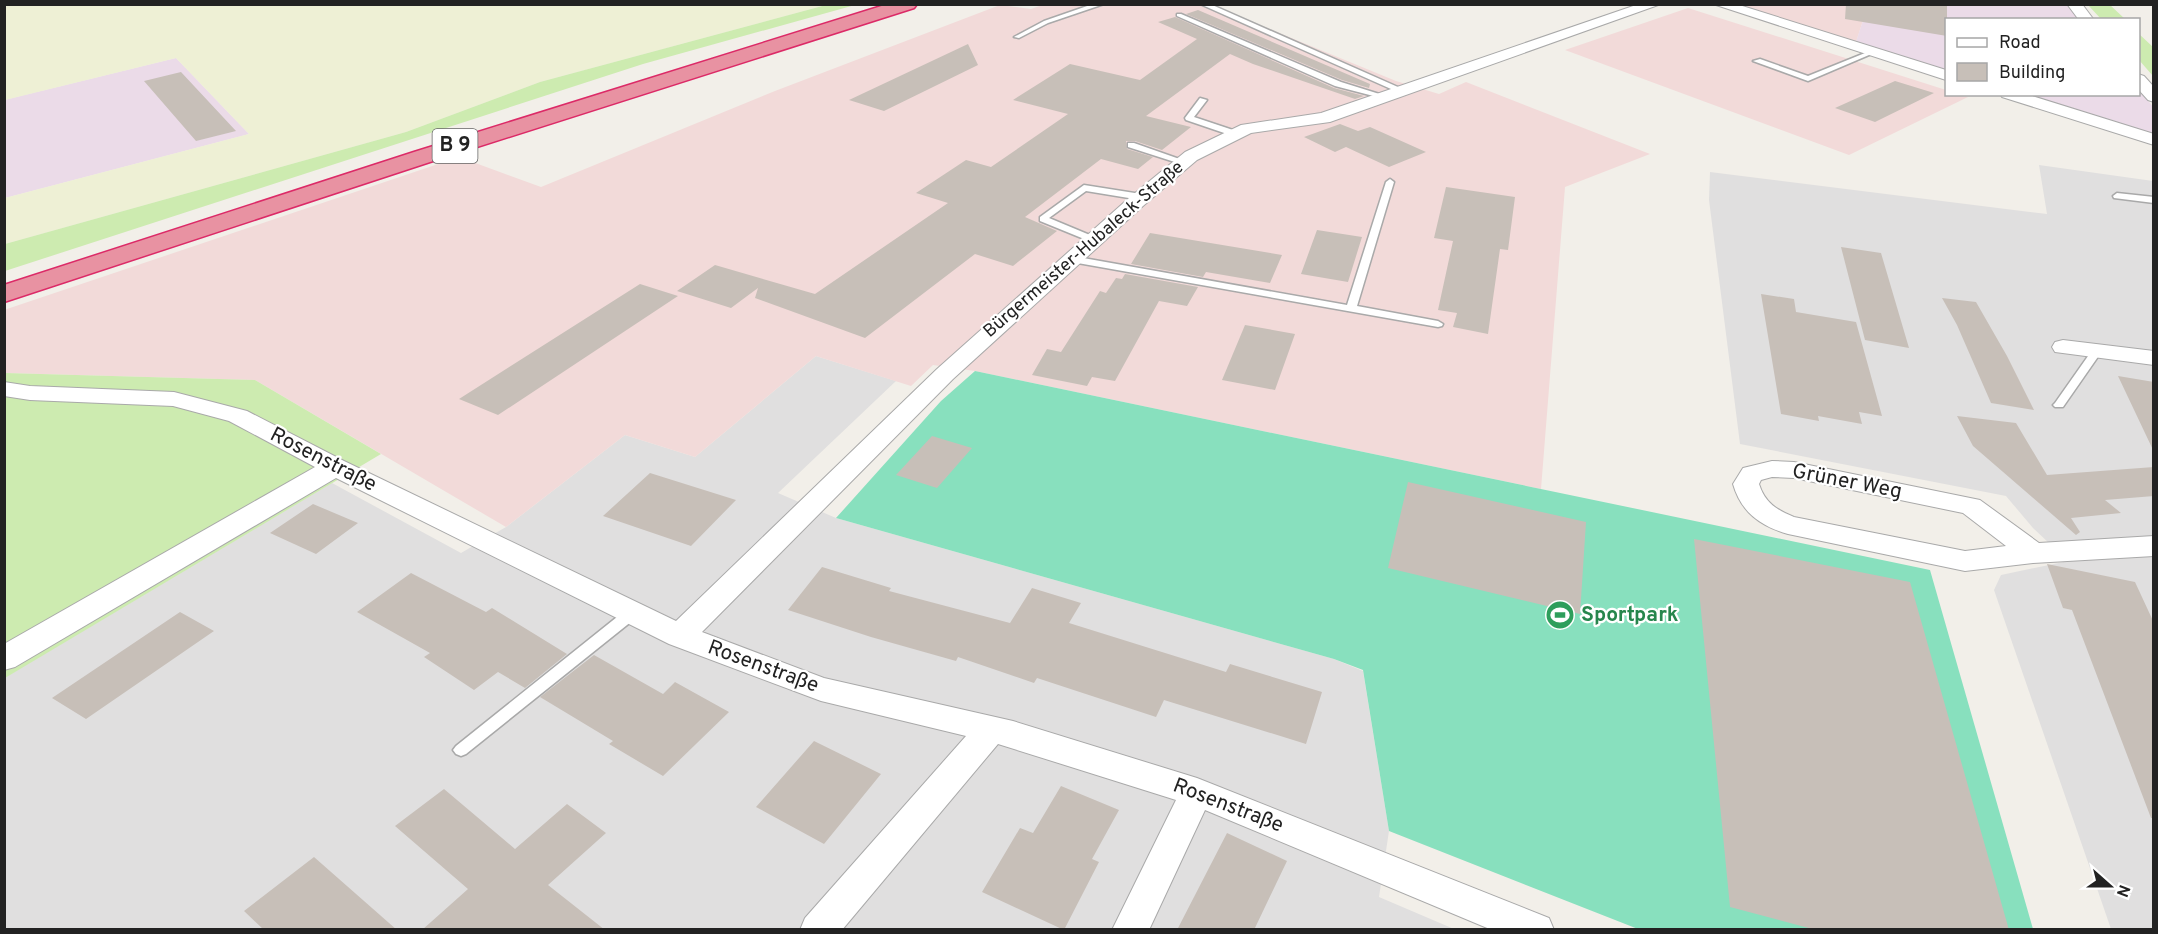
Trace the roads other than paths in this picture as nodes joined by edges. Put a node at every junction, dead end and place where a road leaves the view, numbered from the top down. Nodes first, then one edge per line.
1 (875, 4) edge
2 (908, 4) edge
3 (1101, 4) edge
4 (1203, 4) edge
5 (1654, 4) edge
6 (1720, 4) edge
7 (2074, 4) edge
8 (1179, 15) dead end
9 (2085, 18) edge
10 (1017, 37) dead end
11 (1872, 52) junction
12 (1757, 61) dead end
13 (1945, 74) edge
14 (2140, 80) edge
15 (1394, 94) junction
16 (2014, 96) edge
17 (2154, 97) edge
18 (1203, 100) dead end
19 (1236, 134) junction
20 (2154, 140) edge
21 (1131, 145) dead end
22 (1184, 162) junction
23 (1390, 182) dead end
24 (2117, 196) dead end
25 (1141, 197) junction
26 (2154, 200) edge
27 (1094, 240) junction
28 (1072, 259) junction
29 (4, 278) edge
30 (4, 294) edge
31 (1351, 308) junction
32 (1438, 324) dead end
33 (2063, 347) dead end
34 (2097, 351) junction
35 (2154, 358) edge
36 (4, 389) edge
37 (2059, 405) dead end
38 (335, 467) junction
39 (2154, 546) edge
40 (2033, 553) junction
41 (632, 613) junction
42 (680, 636) junction
43 (4, 659) edge
44 (991, 729) junction
45 (461, 750) dead end
46 (1197, 792) junction
47 (818, 930) edge
48 (1130, 930) edge
49 (1536, 930) edge

1 - 29 highway, B 9
2 - 30 highway, B 9
3 - 10 lane
4 - 15 lane
5 - 15 street, Bürgermeister-Hubaleck-Straße
6 - 11 street
7 - 9 street
8 - 15 lane
11 - 12 lane
11 - 13 street
14 - 17 street
15 - 19 street, Bürgermeister-Hubaleck-Straße
16 - 20 street
18 - 19 lane
19 - 22 street, Bürgermeister-Hubaleck-Straße
21 - 22 lane
22 - 25 street, Bürgermeister-Hubaleck-Straße
23 - 31 lane
24 - 26 lane
25 - 27 street, Bürgermeister-Hubaleck-Straße
25 - 27 lane
27 - 28 street, Bürgermeister-Hubaleck-Straße
28 - 31 lane
28 - 42 street, Bürgermeister-Hubaleck-Straße
31 - 32 lane
33 - 34 street
34 - 35 street
34 - 37 lane
36 - 38 street, Rosenstraße
38 - 41 street, Rosenstraße
38 - 43 street
39 - 40 street, Grüner Weg
40 - 40 street, Grüner Weg
41 - 42 street, Rosenstraße
41 - 45 lane
42 - 44 street, Rosenstraße
44 - 46 street, Rosenstraße
44 - 47 street
46 - 48 street
46 - 49 street, Rosenstraße

